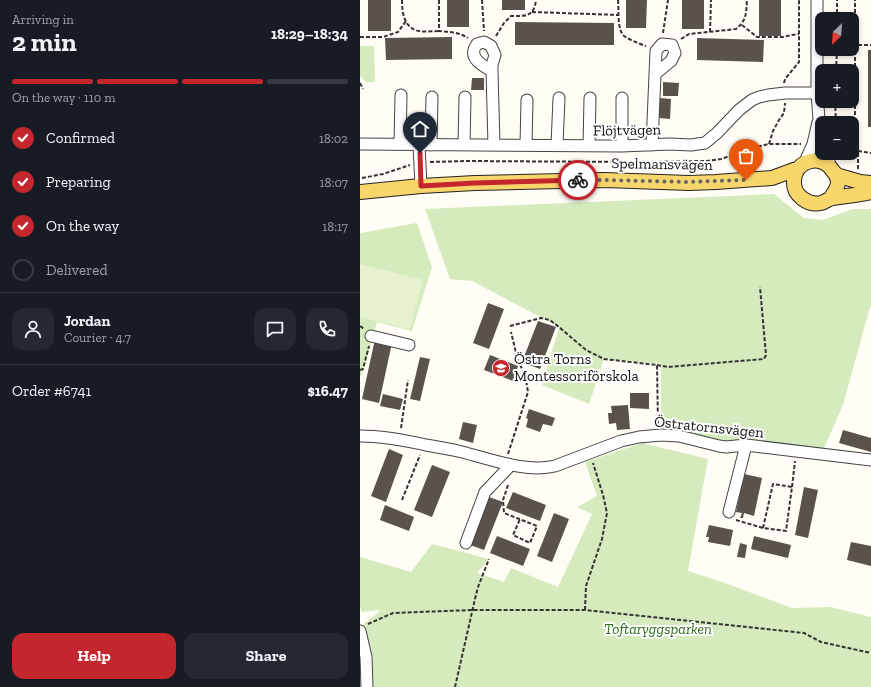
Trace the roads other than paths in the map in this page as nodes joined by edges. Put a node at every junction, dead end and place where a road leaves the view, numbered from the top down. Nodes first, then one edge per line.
1 (817, 0) edge
2 (817, 64) edge
3 (492, 71) junction
4 (655, 74) junction
5 (815, 93) edge
6 (401, 95) dead end
7 (432, 97) dead end
8 (465, 97) dead end
9 (559, 98) dead end
10 (590, 98) dead end
11 (622, 98) dead end
12 (527, 100) dead end
13 (815, 136) edge
14 (360, 144) edge
15 (400, 144) junction
16 (419, 145) junction
17 (431, 145) junction
18 (464, 145) junction
19 (494, 145) junction
20 (526, 145) junction
21 (557, 145) junction
22 (652, 145) junction
23 (589, 146) junction
24 (622, 146) junction
25 (831, 165) edge
26 (802, 166) junction
27 (772, 178) junction
28 (871, 183) edge
29 (421, 186) junction
30 (795, 188) junction
31 (360, 192) edge
32 (871, 192) edge
33 (830, 199) junction
34 (371, 336) dead end
35 (409, 345) dead end
36 (360, 436) edge
37 (746, 445) junction
38 (871, 460) edge
39 (508, 465) junction
40 (729, 512) road end
41 (466, 543) dead end
42 (363, 628) edge
43 (367, 687) edge

1 - 2 street
3 - 3 street
3 - 19 street
4 - 4 street
4 - 22 street
5 - 22 street, Flöjtvägen
6 - 15 street
7 - 17 street
8 - 18 street
9 - 21 street
10 - 23 street
11 - 24 street
12 - 20 street
13 - 26 street
14 - 15 street, Flöjtvägen
15 - 16 street, Flöjtvägen
16 - 17 street, Flöjtvägen
16 - 29 street
17 - 18 street, Flöjtvägen
18 - 19 street, Flöjtvägen
19 - 20 street, Flöjtvägen
20 - 21 street, Flöjtvägen
21 - 23 street, Flöjtvägen
22 - 24 street, Flöjtvägen
23 - 24 street, Flöjtvägen
25 - 26 main road, Spelmansvägen
25 - 28 main road, Spelmansvägen
25 - 33 main road
26 - 27 main road, Spelmansvägen
26 - 30 main road
27 - 29 main road, Spelmansvägen
27 - 30 main road, Spelmansvägen
29 - 31 main road, Spelmansvägen
30 - 33 main road, Spelmansvägen
32 - 33 main road, Spelmansvägen
34 - 35 street
36 - 39 street, Östratornsvägen
37 - 38 street, Östratornsvägen
37 - 39 street, Östratornsvägen
37 - 40 street
39 - 41 street
42 - 43 street

